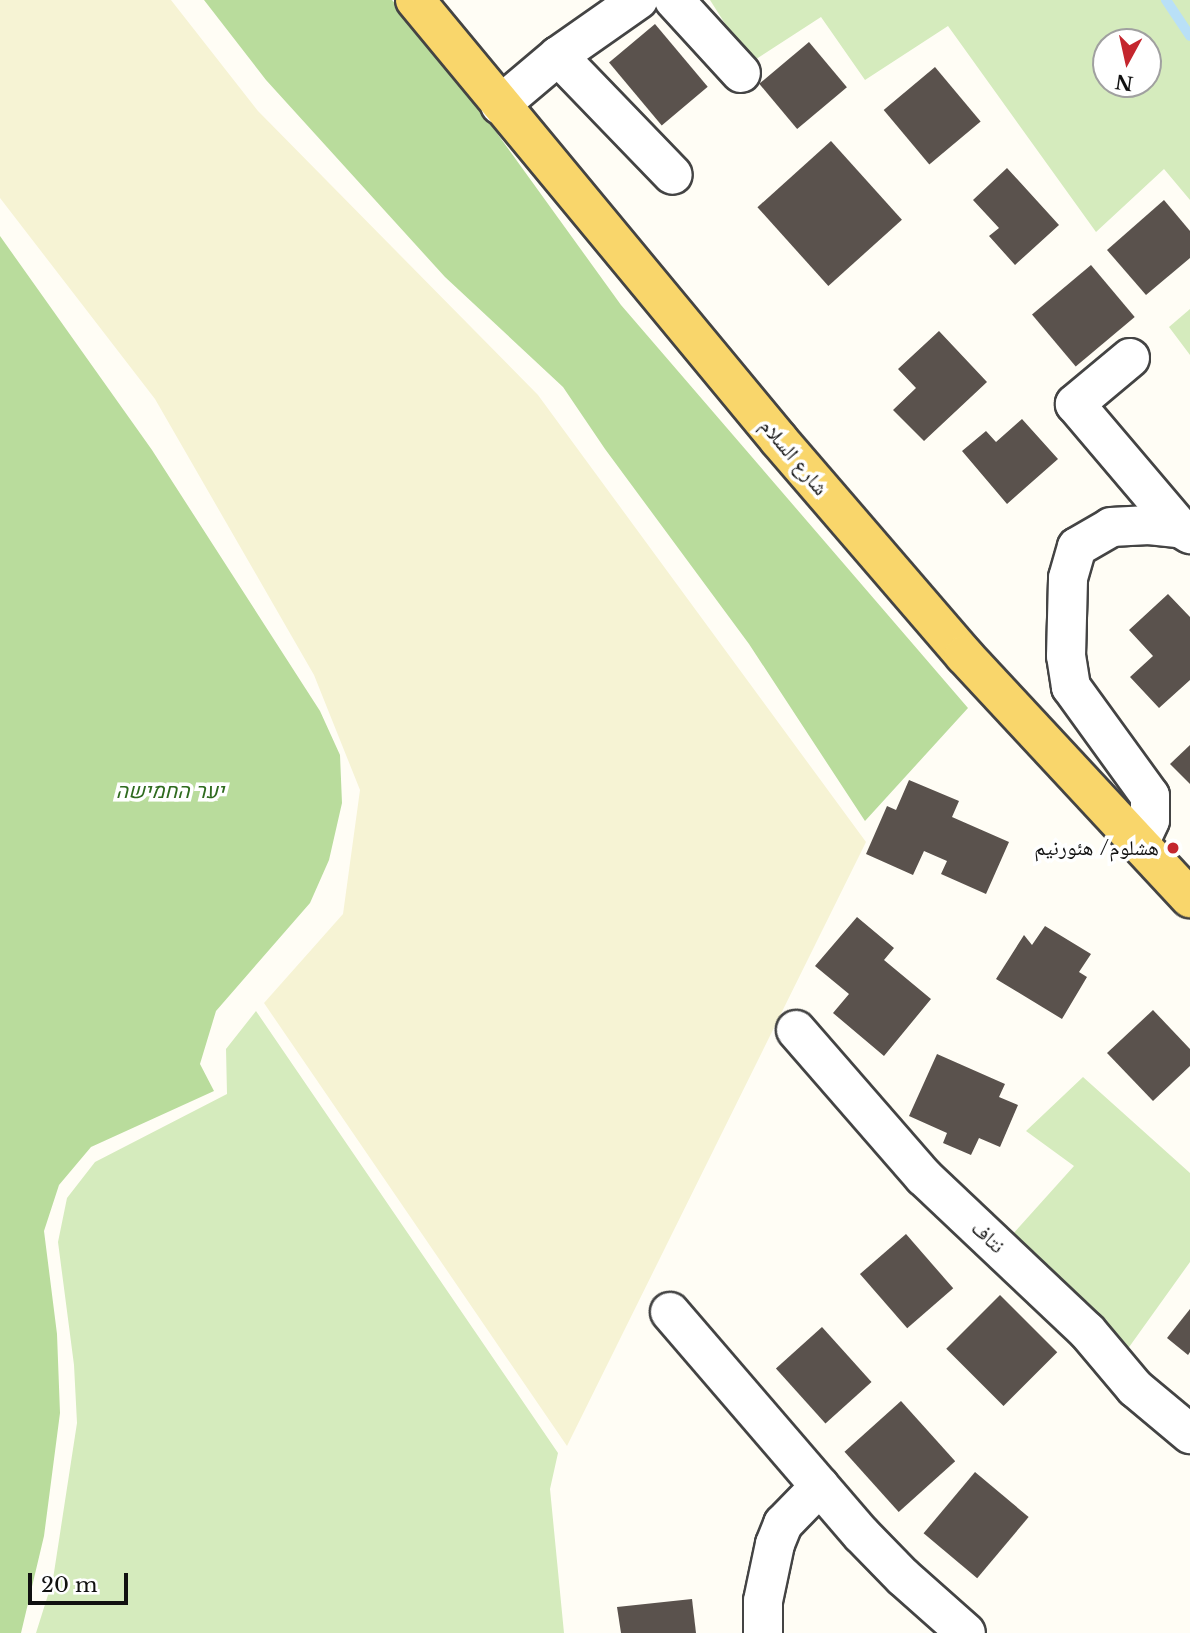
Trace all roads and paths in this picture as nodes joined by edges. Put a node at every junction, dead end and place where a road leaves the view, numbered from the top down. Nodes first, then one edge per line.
1 (415, 0) edge
2 (638, 0) edge
3 (674, 0) edge
4 (558, 56) junction
5 (741, 72) dead end
6 (500, 105) junction
7 (673, 174) dead end
8 (1130, 358) dead end
9 (1185, 531) edge
10 (1139, 844) junction
11 (1190, 898) edge
12 (796, 1030) dead end
13 (670, 1312) dead end
14 (1190, 1434) edge
15 (820, 1486) junction
16 (763, 1633) edge
17 (966, 1633) edge

1 - 6 main road, شارع السلام
2 - 4 street
3 - 5 street
4 - 6 street
4 - 7 street
6 - 10 main road, شارع السلام
8 - 9 street
9 - 10 street
10 - 11 main road, شارع السلام
12 - 14 street, نتاف
13 - 15 street
15 - 16 street
15 - 17 street

